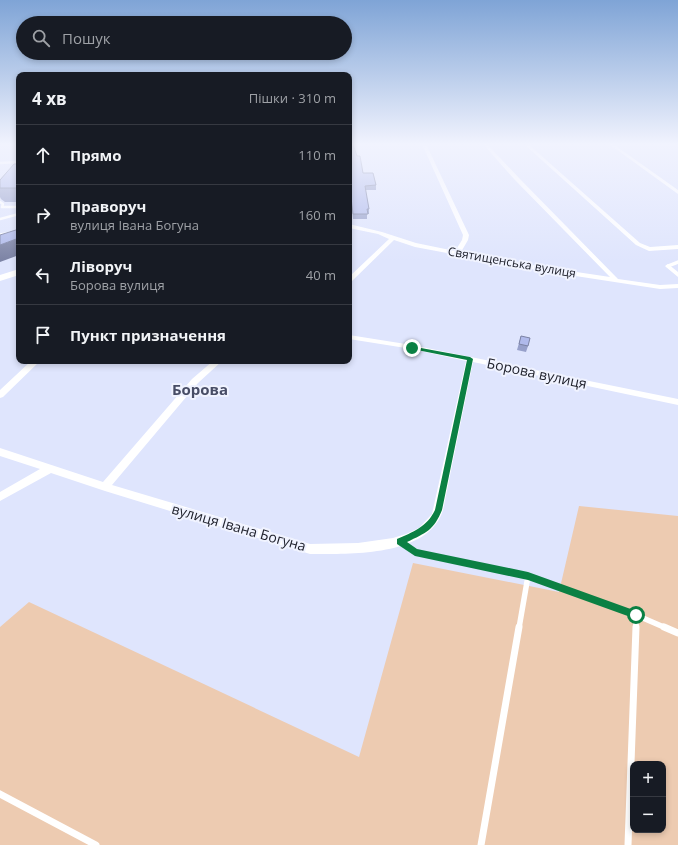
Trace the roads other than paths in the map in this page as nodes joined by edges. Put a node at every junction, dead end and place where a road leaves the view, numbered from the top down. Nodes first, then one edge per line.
1 (442, 183) edge
2 (521, 183) edge
3 (570, 183) edge
4 (667, 183) edge
5 (676, 190) edge
6 (1, 205) edge
7 (16, 207) edge
8 (16, 215) edge
9 (0, 219) edge
10 (352, 227) edge
11 (16, 232) edge
12 (0, 235) edge
13 (393, 238) junction
14 (678, 247) edge
15 (457, 253) junction
16 (678, 262) edge
17 (668, 266) joint
18 (16, 273) edge
19 (678, 275) edge
20 (0, 278) edge
21 (352, 278) edge
22 (616, 280) junction
23 (678, 286) edge
24 (352, 338) edge
25 (470, 359) junction
26 (33, 364) edge
27 (215, 364) edge
28 (0, 395) edge
29 (678, 402) edge
30 (0, 452) edge
31 (49, 469) junction
32 (105, 487) junction
33 (0, 497) edge
34 (400, 542) junction
35 (528, 576) junction
36 (636, 615) junction
37 (678, 633) edge
38 (0, 794) edge
39 (96, 845) edge
40 (481, 845) edge
41 (628, 845) edge

1 - 15 street
2 - 22 street
3 - 14 street
4 - 5 street
6 - 7 lane
8 - 9 lane
10 - 13 street, Святищенська вулиця
11 - 12 lane
13 - 15 street, Святищенська вулиця
13 - 21 street
15 - 22 street, Святищенська вулиця
16 - 17 lane
17 - 19 street
18 - 20 street
22 - 23 street, Святищенська вулиця
24 - 25 street, Борова вулиця
25 - 29 street, Борова вулиця
25 - 34 street, вулиця Івана Богуна
26 - 28 street
27 - 32 street
30 - 31 street, вулиця Івана Богуна
31 - 32 street, вулиця Івана Богуна
31 - 33 street
32 - 34 street, вулиця Івана Богуна
34 - 35 lane
35 - 36 lane
35 - 40 lane
36 - 37 lane
36 - 41 lane
38 - 39 lane

